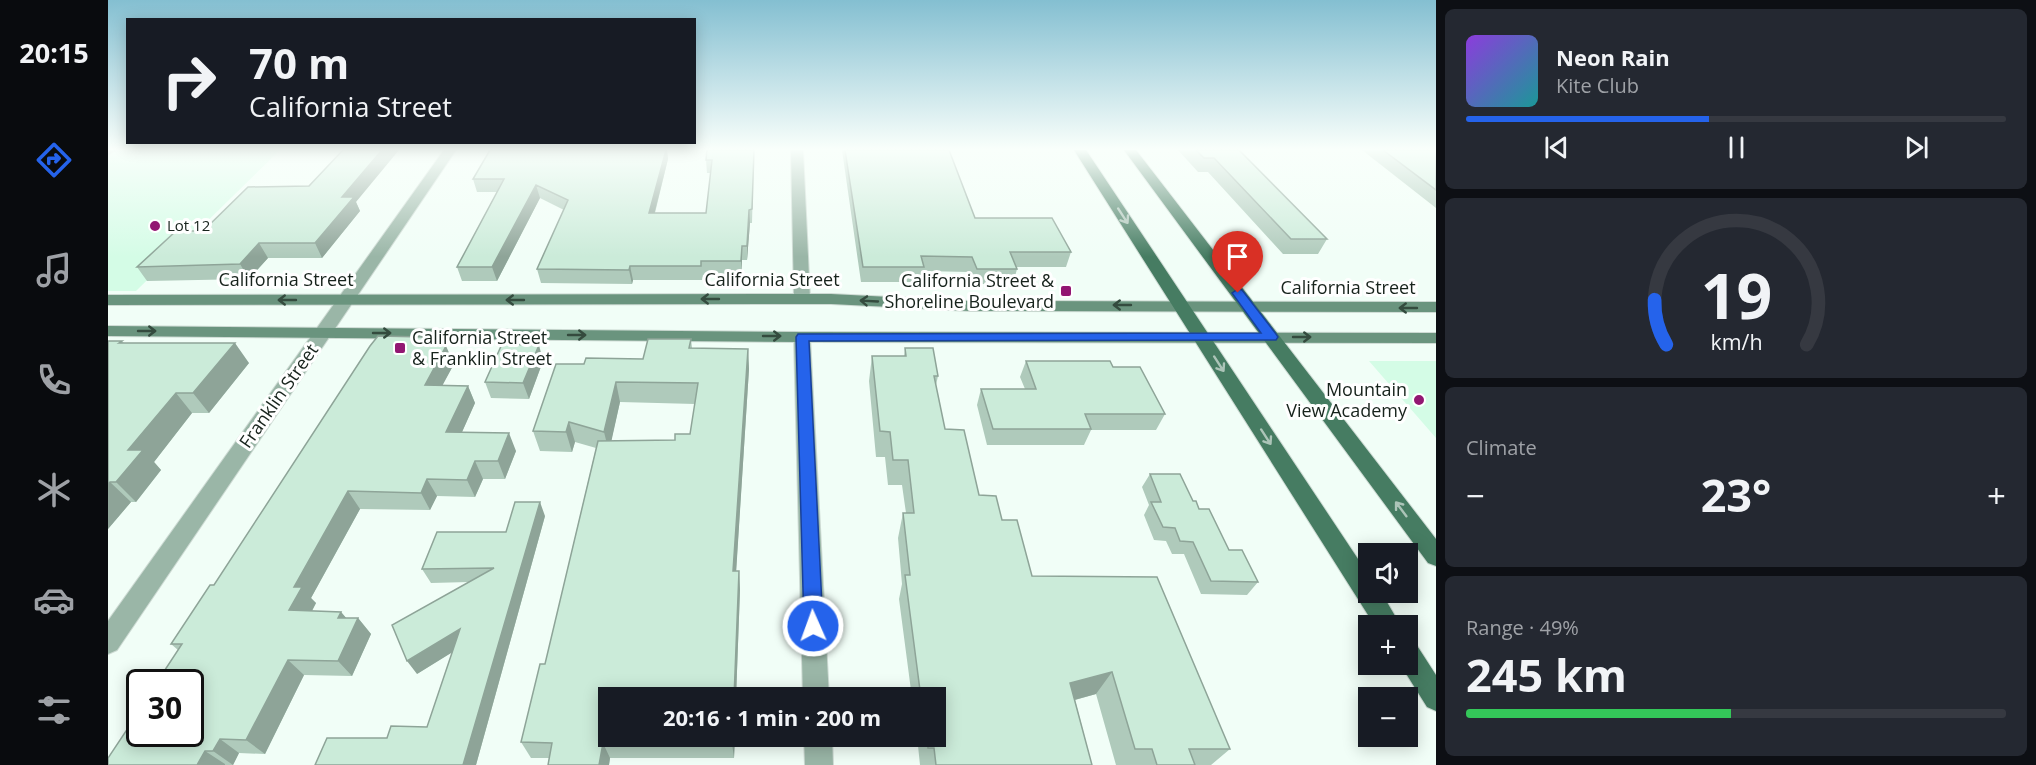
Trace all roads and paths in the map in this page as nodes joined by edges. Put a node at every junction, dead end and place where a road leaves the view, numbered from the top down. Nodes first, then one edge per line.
1 (425, 186) edge
2 (798, 186) edge
3 (1103, 186) edge
4 (1157, 186) edge
5 (802, 299) junction
6 (108, 300) edge
7 (346, 300) junction
8 (1181, 306) junction
9 (1248, 306) junction
10 (1436, 307) edge
11 (108, 331) edge
12 (323, 333) junction
13 (802, 337) junction
14 (1201, 337) junction
15 (1271, 337) junction
16 (1436, 338) edge
17 (1436, 556) edge
18 (1382, 615) edge
19 (108, 642) edge
20 (1418, 671) edge
21 (816, 687) edge
22 (1436, 698) edge
23 (818, 747) edge
24 (819, 765) edge

1 - 7 street, Franklin Street
2 - 5 street
3 -> 8 main road
4 - 9 main road
5 -> 7 main road, California Street
8 -> 5 main road, California Street
7 -> 6 main road, California Street
7 - 12 street, Franklin Street
8 - 9 main road, California Street
8 - 14 main road
10 -> 9 main road, California Street
9 - 15 main road
11 -> 12 main road
12 -> 13 main road
12 - 19 street, Franklin Street
13 - 14 main road
13 - 21 street
14 - 15 main road
14 -> 18 main road
15 -> 16 main road
17 -> 15 main road
20 - 22 main road
23 - 24 street

